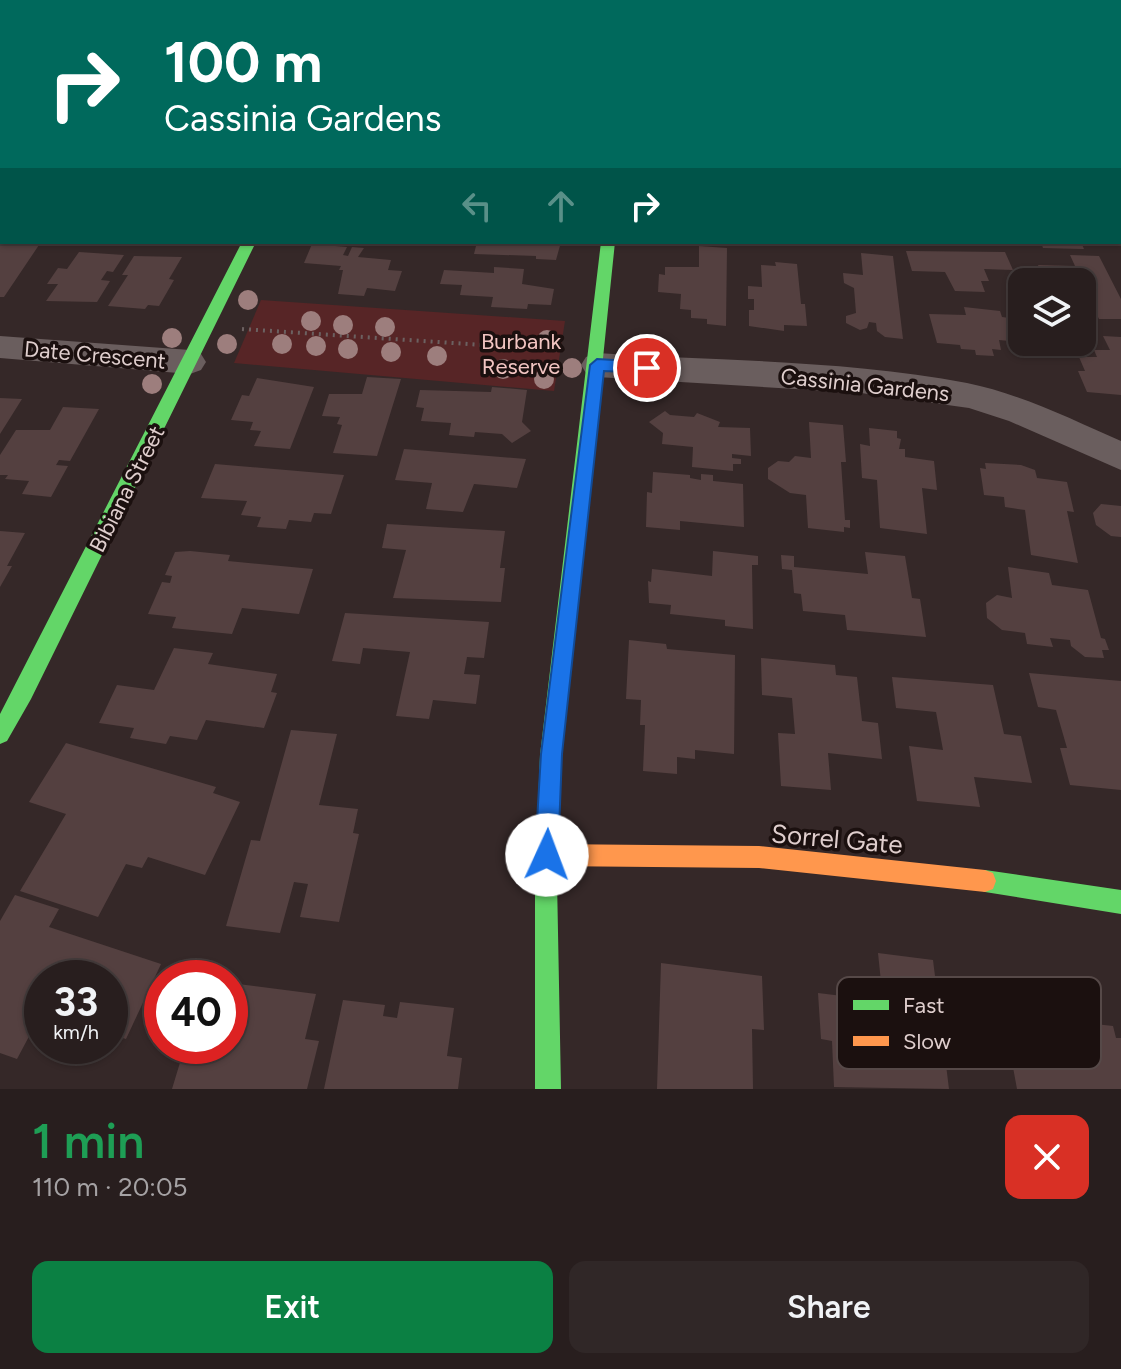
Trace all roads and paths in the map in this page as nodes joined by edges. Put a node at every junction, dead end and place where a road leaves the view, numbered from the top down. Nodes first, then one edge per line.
1 (248, 244) edge
2 (608, 244) edge
3 (205, 329) junction
4 (0, 347) edge
5 (565, 350) dead end
6 (190, 362) junction
7 (597, 365) junction
8 (1121, 456) edge
9 (0, 734) edge
10 (547, 855) junction
11 (1121, 902) edge
12 (548, 1089) edge

1 - 3 street, Bibiana Street
2 - 7 street
3 - 5 path
3 - 6 street, Bibiana Street
4 - 6 street, Date Crescent
6 - 9 street, Bibiana Street
7 - 8 street, Cassinia Gardens
7 - 10 street
10 - 11 street, Sorrel Gate
10 - 12 street

